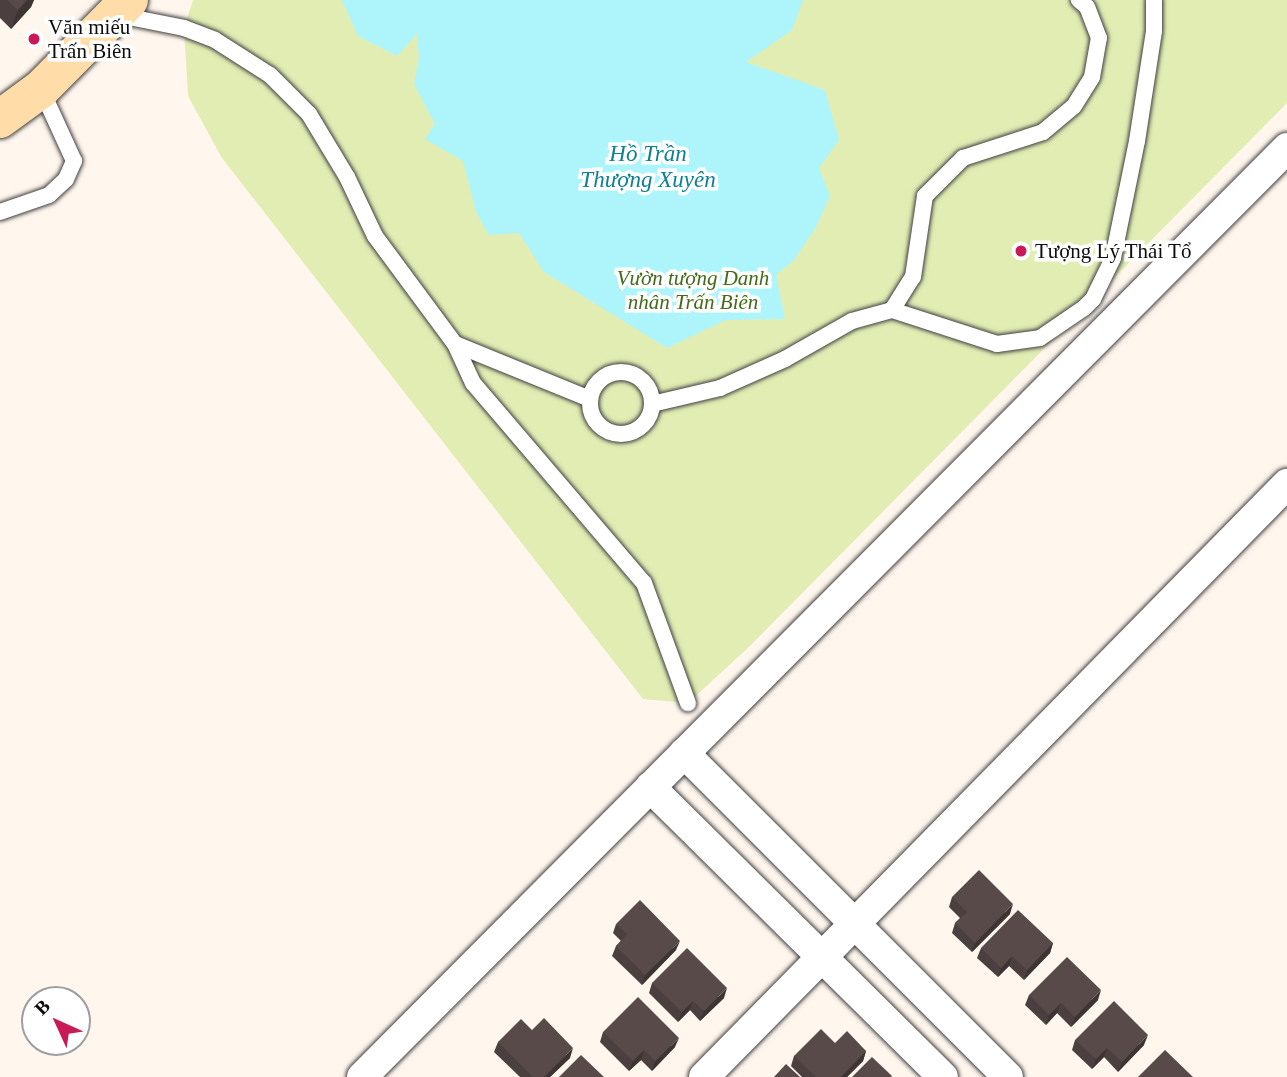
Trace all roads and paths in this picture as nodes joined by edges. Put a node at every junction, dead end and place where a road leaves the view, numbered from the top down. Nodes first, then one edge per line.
1 (1079, 0) edge
2 (1154, 0) edge
3 (123, 7) edge
4 (41, 89) junction
5 (0, 119) edge
6 (1287, 148) edge
7 (0, 212) edge
8 (892, 310) junction
9 (455, 344) junction
10 (590, 399) junction
11 (652, 404) junction
12 (1287, 484) edge
13 (688, 703) dead end
14 (684, 753) junction
15 (650, 787) junction
16 (855, 923) junction
17 (822, 957) junction
18 (362, 1077) edge
19 (704, 1077) edge
20 (943, 1077) edge
21 (1008, 1077) edge

1 - 8 lane
2 - 8 lane
3 - 4 main road
3 - 9 lane
4 - 5 main road
4 - 7 lane
6 - 14 street
8 - 11 lane
9 - 10 lane
9 - 13 lane
10 - 11 lane
10 - 11 lane
12 - 16 street
14 - 15 street
14 - 16 street
15 - 17 street
15 - 18 street
16 - 17 street
16 - 21 street
17 - 19 street
17 - 20 street

